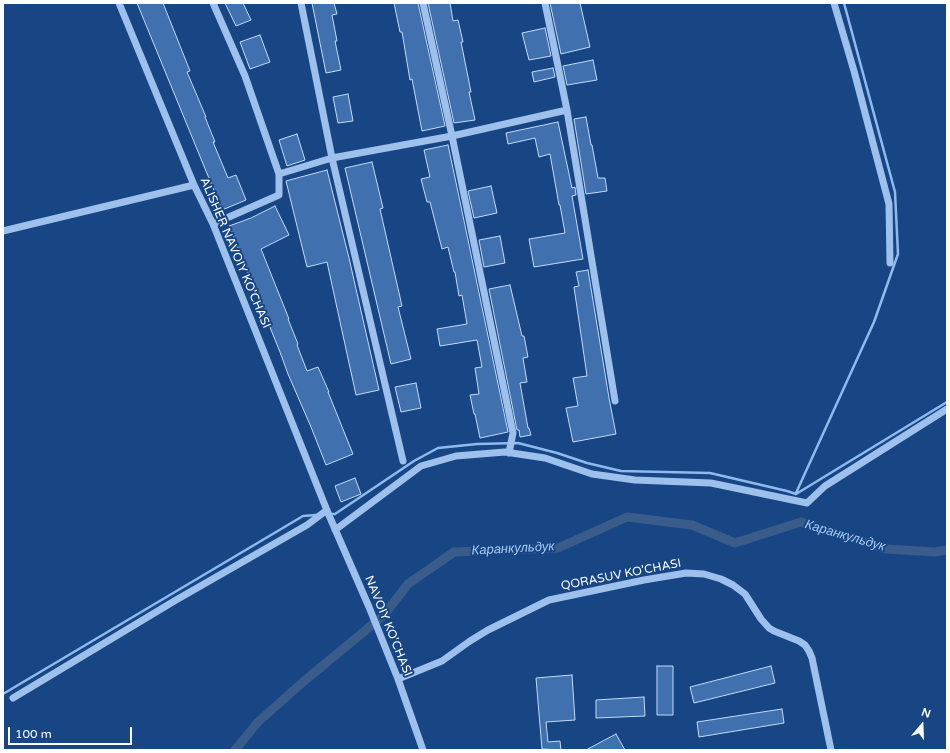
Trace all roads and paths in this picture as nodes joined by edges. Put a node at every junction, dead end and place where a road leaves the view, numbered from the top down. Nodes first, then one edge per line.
1 (119, 3) edge
2 (214, 3) edge
3 (301, 3) edge
4 (423, 3) edge
5 (544, 3) edge
6 (834, 3) edge
7 (567, 110) junction
8 (452, 136) junction
9 (332, 158) junction
10 (279, 174) junction
11 (194, 185) junction
12 (213, 224) junction
13 (3, 231) edge
14 (890, 263) dead end
15 (614, 401) dead end
16 (947, 409) edge
17 (509, 452) junction
18 (403, 461) dead end
19 (327, 511) junction
20 (335, 530) junction
21 (398, 679) junction
22 (14, 698) dead end
23 (423, 750) edge
24 (831, 750) edge

1 - 11 street, ALISHER NAVOIY KO'CHASI
2 - 10 street
3 - 9 street
4 - 8 street
5 - 7 street
6 - 14 street
7 - 8 street
7 - 15 street
8 - 9 street
8 - 17 street
9 - 10 street
9 - 18 street
10 - 12 street
11 - 12 street, ALISHER NAVOIY KO'CHASI
11 - 13 street
12 - 19 street, ALISHER NAVOIY KO'CHASI
16 - 17 street
17 - 20 street
19 - 20 street, NAVOIY KO'CHASI
19 - 22 street
20 - 21 street, NAVOIY KO'CHASI
21 - 23 street, NAVOIY KO'CHASI
21 - 24 street, QORASUV KO'CHASI

